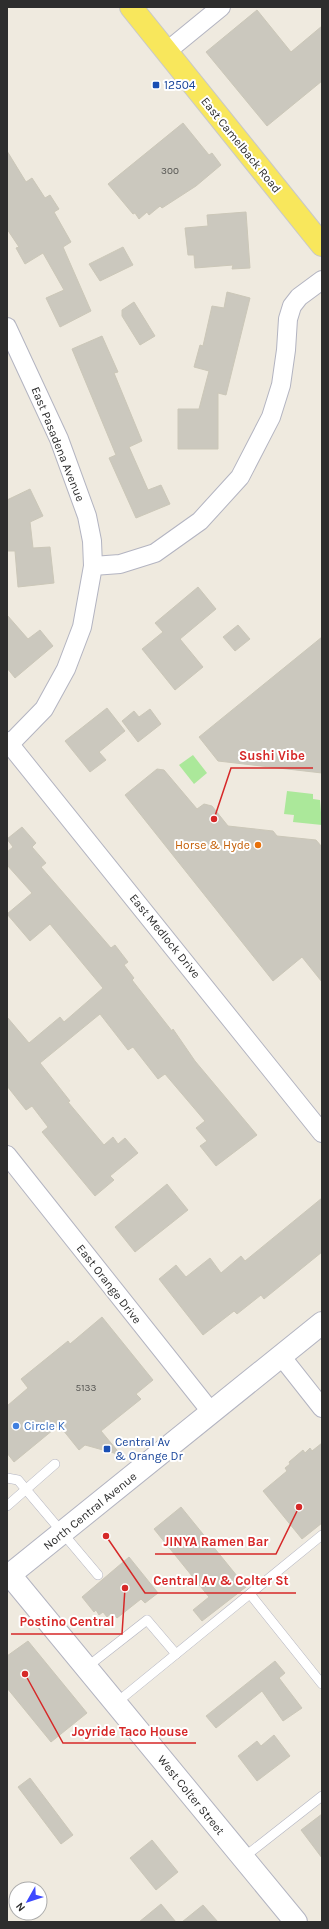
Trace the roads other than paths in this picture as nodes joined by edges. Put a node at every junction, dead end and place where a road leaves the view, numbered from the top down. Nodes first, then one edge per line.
1 (131, 7) edge
2 (221, 7) edge
3 (166, 52) junction
4 (322, 246) edge
5 (322, 280) edge
6 (7, 327) edge
7 (93, 566) junction
8 (8, 744) edge
9 (322, 1133) edge
10 (7, 1155) edge
11 (322, 1323) edge
12 (281, 1356) junction
13 (322, 1408) edge
14 (212, 1413) junction
15 (55, 1464) dead end
16 (7, 1478) edge
17 (27, 1489) junction
18 (7, 1506) edge
19 (63, 1532) junction
20 (322, 1535) edge
21 (8, 1574) edge
22 (98, 1575) dead end
23 (250, 1594) junction
24 (176, 1654) junction
25 (87, 1667) junction
26 (322, 1684) edge
27 (116, 1703) junction
28 (322, 1796) edge
29 (243, 1858) junction
30 (296, 1922) edge

1 - 3 main road, East Camelback Road
2 - 3 street
3 - 4 main road, East Camelback Road
5 - 7 street
6 - 7 street, East Pasadena Avenue
7 - 8 street, East Pasadena Avenue
8 - 9 street, East Medlock Drive
10 - 14 street, East Orange Drive
11 - 12 street, North Central Avenue
12 - 13 street
12 - 14 street, North Central Avenue
14 - 19 street, North Central Avenue
15 - 17 lane
16 - 17 lane
17 - 18 lane
17 - 19 lane
19 - 21 street, North Central Avenue
19 - 22 lane
20 - 23 lane
21 - 25 street, West Colter Street
23 - 24 lane
23 - 26 lane
24 - 25 lane
24 - 27 lane
25 - 27 street, West Colter Street
27 - 29 street, West Colter Street
28 - 29 lane
29 - 30 street, West Colter Street

